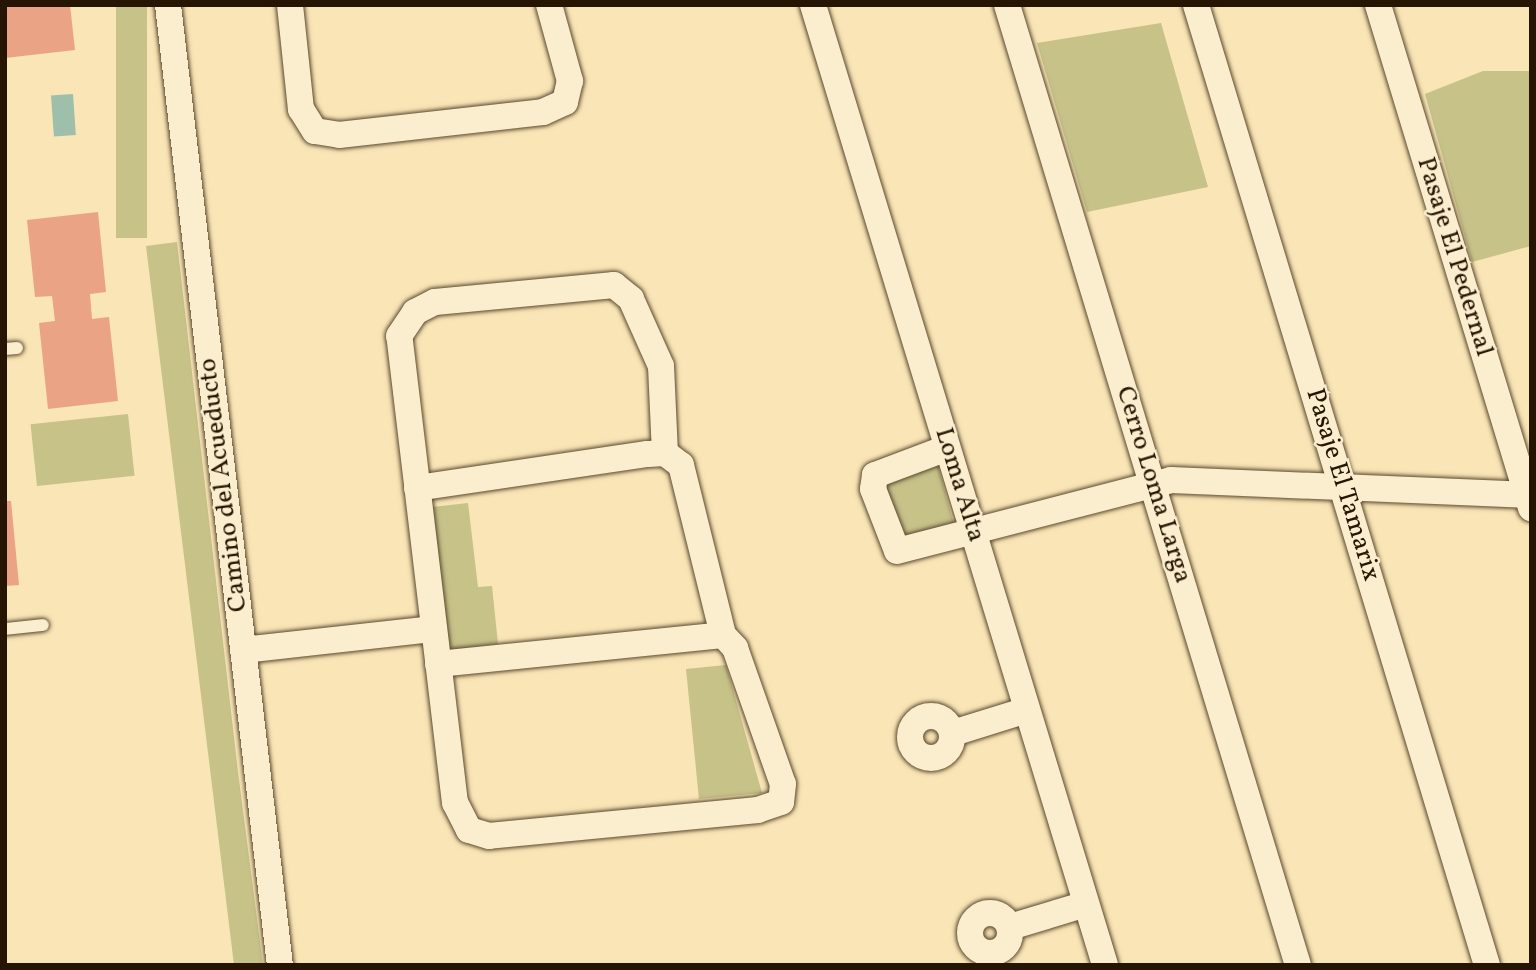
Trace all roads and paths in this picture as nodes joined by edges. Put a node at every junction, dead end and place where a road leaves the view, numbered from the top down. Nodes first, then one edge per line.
1 (167, 5) edge
2 (290, 5) edge
3 (549, 5) edge
4 (813, 5) edge
5 (1007, 5) edge
6 (1196, 5) edge
7 (1378, 5) edge
8 (947, 448) junction
9 (665, 453) junction
10 (1152, 482) junction
11 (1342, 487) junction
12 (417, 488) junction
13 (1529, 500) edge
14 (973, 532) junction
15 (43, 625) dead end
16 (5, 629) edge
17 (434, 629) junction
18 (723, 635) junction
19 (243, 650) junction
20 (438, 664) junction
21 (1027, 710) junction
22 (953, 733) dead end
23 (1086, 904) junction
24 (971, 938) dead end
25 (281, 965) edge
26 (1105, 965) edge
27 (1298, 965) edge
28 (1487, 965) edge

1 - 19 street, Camino del Acueducto
2 - 3 street
4 - 8 street, Loma Alta
5 - 10 street, Cerro Loma Larga
6 - 11 street, Pasaje El Tamarix
7 - 13 street, Pasaje El Pedernal
8 - 14 street, Loma Alta
8 - 14 street
9 - 12 street
9 - 12 street
9 - 18 street
10 - 11 street
10 - 14 street
10 - 27 street, Cerro Loma Larga
11 - 13 street
11 - 28 street, Pasaje El Tamarix
12 - 17 street
14 - 21 street, Loma Alta
15 - 16 lane
17 - 19 street
17 - 20 street
18 - 20 street
18 - 20 street
19 - 25 street, Camino del Acueducto
21 - 22 street
21 - 23 street, Loma Alta
23 - 24 street
23 - 26 street, Loma Alta

